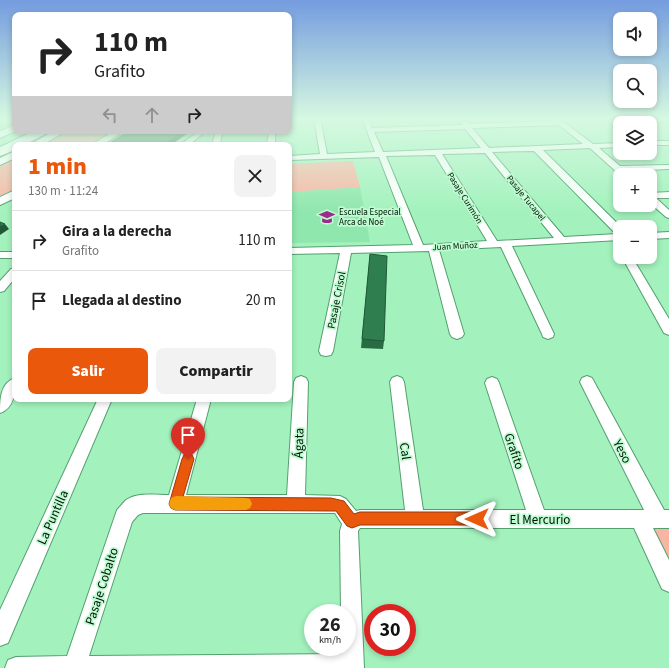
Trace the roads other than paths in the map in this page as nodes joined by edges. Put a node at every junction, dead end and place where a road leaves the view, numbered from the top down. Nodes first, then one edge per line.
1 (11, 149) edge
2 (323, 149) edge
3 (377, 149) edge
4 (507, 149) edge
5 (537, 149) edge
6 (594, 149) edge
7 (487, 150) junction
8 (436, 152) junction
9 (0, 153) edge
10 (381, 154) junction
11 (12, 156) edge
12 (324, 157) junction
13 (292, 158) edge
14 (0, 162) edge
15 (669, 167) edge
16 (616, 168) edge
17 (657, 168) edge
18 (12, 195) edge
19 (669, 195) edge
20 (657, 196) edge
21 (0, 202) edge
22 (657, 204) edge
23 (669, 215) edge
24 (613, 231) edge
25 (669, 235) edge
26 (657, 236) edge
27 (613, 238) edge
28 (561, 240) junction
29 (499, 244) junction
30 (433, 247) junction
31 (418, 248) junction
32 (346, 250) junction
33 (292, 251) edge
34 (0, 255) edge
35 (12, 255) edge
36 (631, 264) edge
37 (12, 274) edge
38 (0, 288) edge
39 (669, 330) edge
40 (457, 334) dead end
41 (548, 334) dead end
42 (326, 351) dead end
43 (301, 382) dead end
44 (397, 382) dead end
45 (587, 382) dead end
46 (492, 383) dead end
47 (12, 389) edge
48 (104, 402) edge
49 (203, 402) edge
50 (0, 407) edge
51 (175, 504) junction
52 (296, 504) junction
53 (415, 519) junction
54 (538, 519) junction
55 (639, 519) junction
56 (664, 519) edge
57 (352, 522) junction
58 (669, 582) edge
59 (0, 634) edge
60 (353, 667) edge
61 (16, 668) edge
62 (74, 668) edge

1 - 9 highway
2 - 12 street
3 - 10 street
4 - 7 street
5 - 24 street
6 - 16 street
7 - 8 street
7 - 28 street, Pasaje Tucapel
8 - 10 street
8 - 29 street, Pasaje Curimón
10 - 12 street
10 - 31 street
11 - 14 main road
12 - 13 street
15 - 17 street
18 - 21 street
19 - 20 street
22 - 23 street
25 - 26 street
27 - 28 street, Juan Muñoz
28 - 29 street, Juan Muñoz
29 - 30 street, Juan Muñoz
29 - 41 street, Pasaje Curimón
30 - 31 street, Juan Muñoz
30 - 40 street
31 - 32 street, Juan Muñoz
32 - 33 street, Juan Muñoz
32 - 42 street, Pasaje Crisol
34 - 35 street
36 - 39 street
37 - 38 street
43 - 52 street, Ágata
44 - 53 street, Cal
45 - 56 street, Yeso
46 - 54 street, Grafito
47 - 50 street
48 - 59 street, La Puntilla
49 - 51 street
51 - 52 street
51 - 62 street, Pasaje Cobalto
52 - 57 street
53 - 54 street, El Mercurio
53 - 57 street, El Mercurio
54 - 55 street, El Mercurio
55 - 56 street, El Mercurio
55 - 58 street
57 - 60 street
60 - 62 street
61 - 62 street

